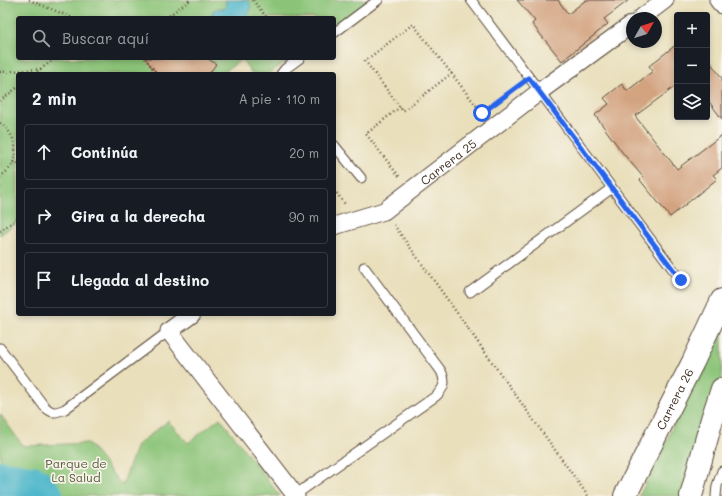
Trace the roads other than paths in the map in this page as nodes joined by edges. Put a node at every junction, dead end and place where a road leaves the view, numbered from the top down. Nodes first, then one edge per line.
1 (378, 0) edge
2 (470, 0) edge
3 (665, 0) edge
4 (718, 0) edge
5 (722, 5) edge
6 (649, 12) edge
7 (626, 28) edge
8 (336, 32) edge
9 (297, 60) edge
10 (283, 72) edge
11 (539, 92) junction
12 (336, 147) edge
13 (361, 178) dead end
14 (612, 188) junction
15 (336, 225) edge
16 (364, 267) dead end
17 (681, 280) dead end
18 (470, 292) dead end
19 (722, 300) edge
20 (189, 316) edge
21 (169, 331) junction
22 (0, 348) edge
23 (722, 389) edge
24 (722, 471) edge
25 (295, 495) edge
26 (625, 496) edge
27 (691, 496) edge
28 (716, 496) edge

1 - 8 lane
2 - 11 lane
3 - 6 street
4 - 5 street
7 - 11 street, Carrera 25
9 - 10 lane
11 - 14 lane
11 - 15 street, Carrera 25
12 - 13 lane
14 - 17 lane
14 - 18 lane
16 - 25 lane
19 - 26 main road, Carrera 26
20 - 21 street
21 - 22 lane
21 - 25 street
23 - 27 main road
24 - 28 lane

